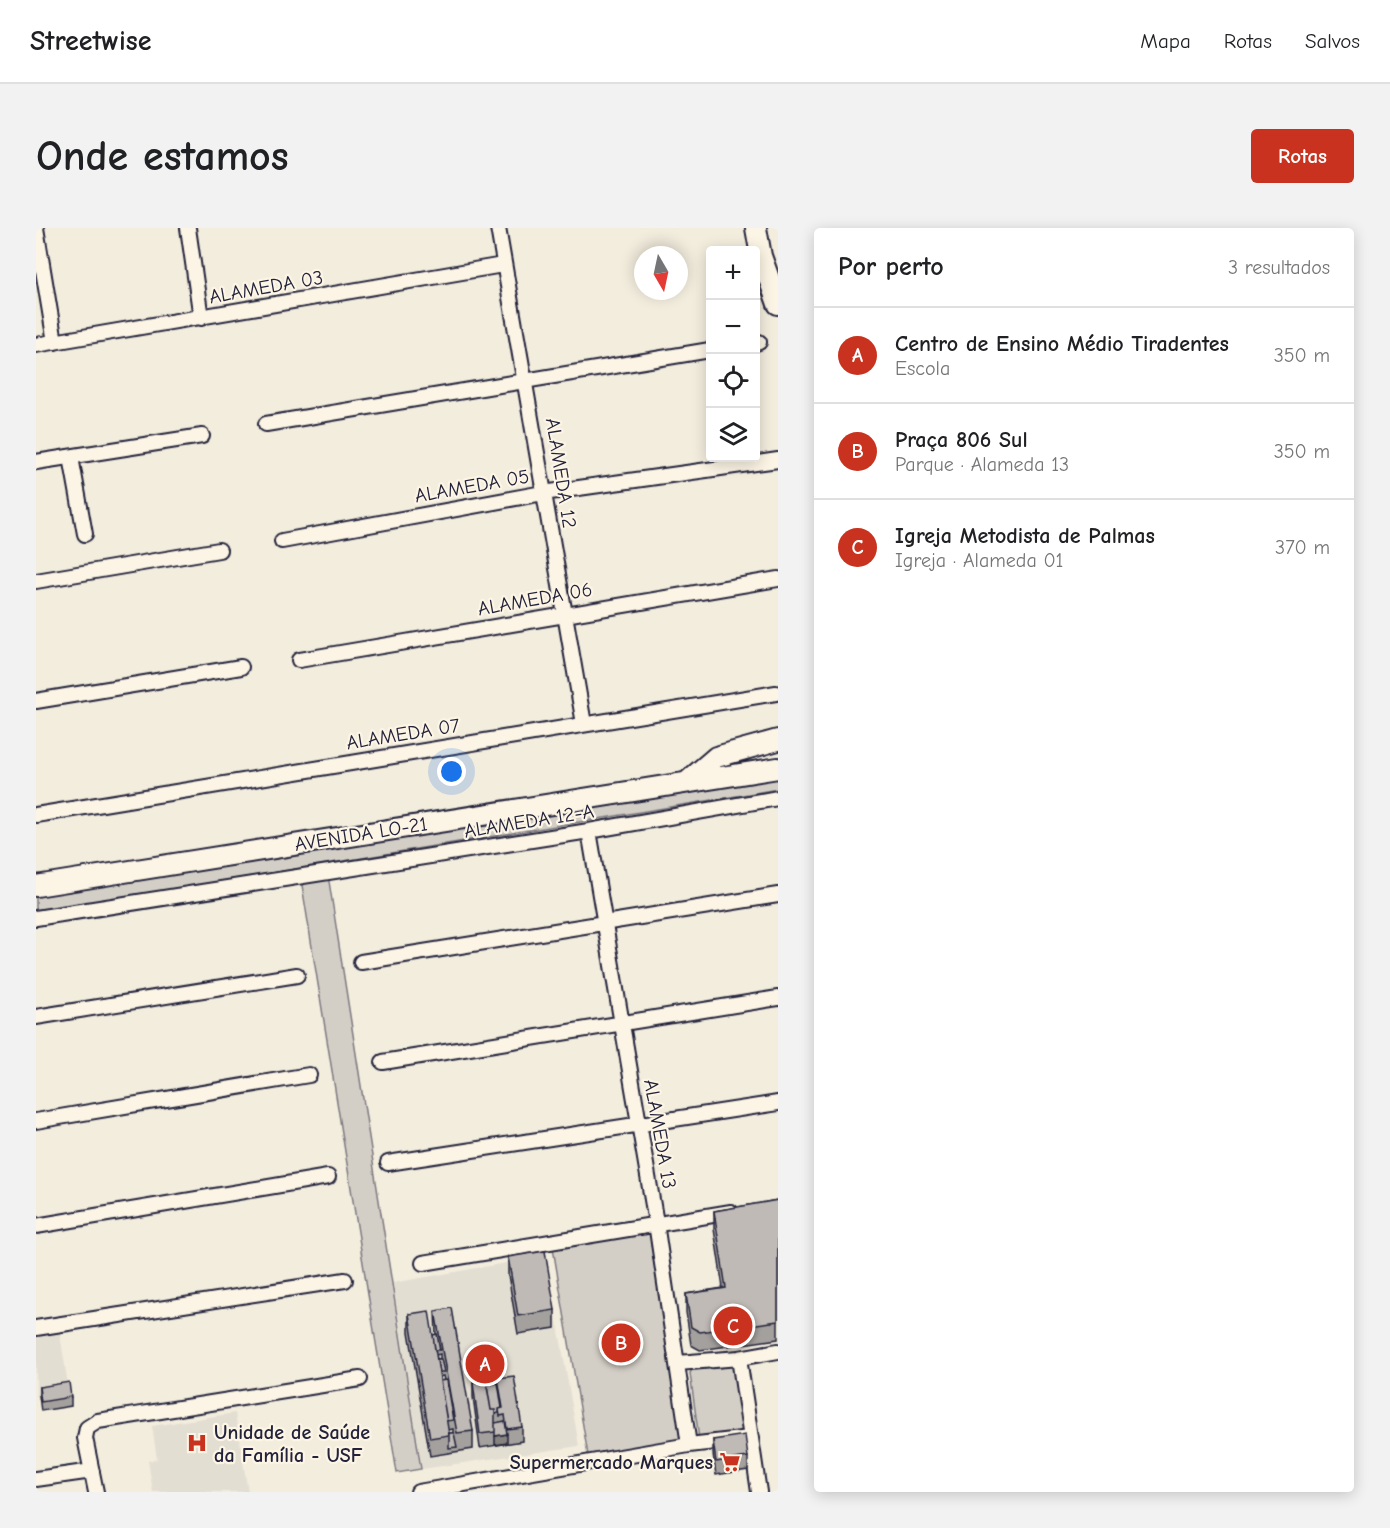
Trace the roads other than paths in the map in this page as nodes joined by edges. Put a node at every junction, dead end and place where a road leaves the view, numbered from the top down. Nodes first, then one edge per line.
1 (36, 228) edge
2 (189, 228) edge
3 (498, 228) edge
4 (756, 228) edge
5 (503, 266) junction
6 (778, 304) edge
7 (201, 318) junction
8 (55, 342) junction
9 (36, 345) edge
10 (706, 351) edge
11 (526, 380) junction
12 (266, 424) dead end
13 (202, 436) dead end
14 (72, 457) junction
15 (778, 460) edge
16 (36, 462) edge
17 (543, 493) junction
18 (85, 534) dead end
19 (282, 541) dead end
20 (219, 550) dead end
21 (778, 579) edge
22 (36, 582) edge
23 (566, 613) junction
24 (299, 660) dead end
25 (241, 667) dead end
26 (776, 693) dead end
27 (36, 701) edge
28 (584, 724) junction
29 (778, 740) edge
30 (778, 768) edge
31 (687, 782) junction
32 (778, 798) edge
33 (36, 815) edge
34 (589, 831) junction
35 (36, 886) edge
36 (778, 895) edge
37 (36, 918) edge
38 (606, 924) junction
39 (361, 962) dead end
40 (297, 975) dead end
41 (778, 998) edge
42 (36, 1017) edge
43 (621, 1022) junction
44 (382, 1062) dead end
45 (309, 1075) dead end
46 (778, 1103) edge
47 (36, 1120) edge
48 (639, 1124) junction
49 (388, 1163) dead end
50 (328, 1177) dead end
51 (745, 1210) edge
52 (656, 1224) junction
53 (36, 1226) edge
54 (423, 1263) dead end
55 (345, 1280) dead end
56 (36, 1328) edge
57 (778, 1351) edge
58 (739, 1358) junction
59 (678, 1363) junction
60 (360, 1379) dead end
61 (750, 1438) junction
62 (689, 1445) junction
63 (92, 1471) junction
64 (36, 1479) edge
65 (96, 1492) edge
66 (418, 1492) edge
67 (759, 1492) edge

1 - 8 street
2 - 7 street
3 - 5 street, ALAMEDA 12
4 - 6 street
5 - 7 street, ALAMEDA 03
5 - 11 street, ALAMEDA 12
7 - 8 street, ALAMEDA 03
8 - 9 street, ALAMEDA 03
10 - 11 street
11 - 12 street
11 - 17 street, ALAMEDA 12
13 - 14 street
14 - 16 street
14 - 18 street
15 - 17 street, ALAMEDA 05
17 - 19 street, ALAMEDA 05
17 - 23 street, ALAMEDA 12
20 - 22 street
21 - 23 street, ALAMEDA 06
23 - 24 street, ALAMEDA 06
23 - 28 street, ALAMEDA 12
25 - 27 street
26 - 28 street, ALAMEDA 07
28 - 33 street, ALAMEDA 07
29 - 31 street
30 - 31 street, AVENIDA LO-21
31 - 35 street, AVENIDA LO-21
32 - 34 street, ALAMEDA 12-A
34 - 37 street, ALAMEDA 12-A
34 - 38 street, ALAMEDA 13
36 - 38 street
38 - 39 street
38 - 43 street, ALAMEDA 13
40 - 42 street
41 - 43 street
43 - 44 street
43 - 48 street, ALAMEDA 13
45 - 47 street
46 - 48 street
48 - 49 street
48 - 52 street, ALAMEDA 13
50 - 53 street
51 - 52 street
52 - 54 street
52 - 59 street, ALAMEDA 13
55 - 56 street
57 - 58 street
58 - 59 street
58 - 61 street
59 - 62 street, ALAMEDA 13
60 - 63 street
61 - 62 street
61 - 67 street
62 - 66 street
63 - 64 street
63 - 65 street

